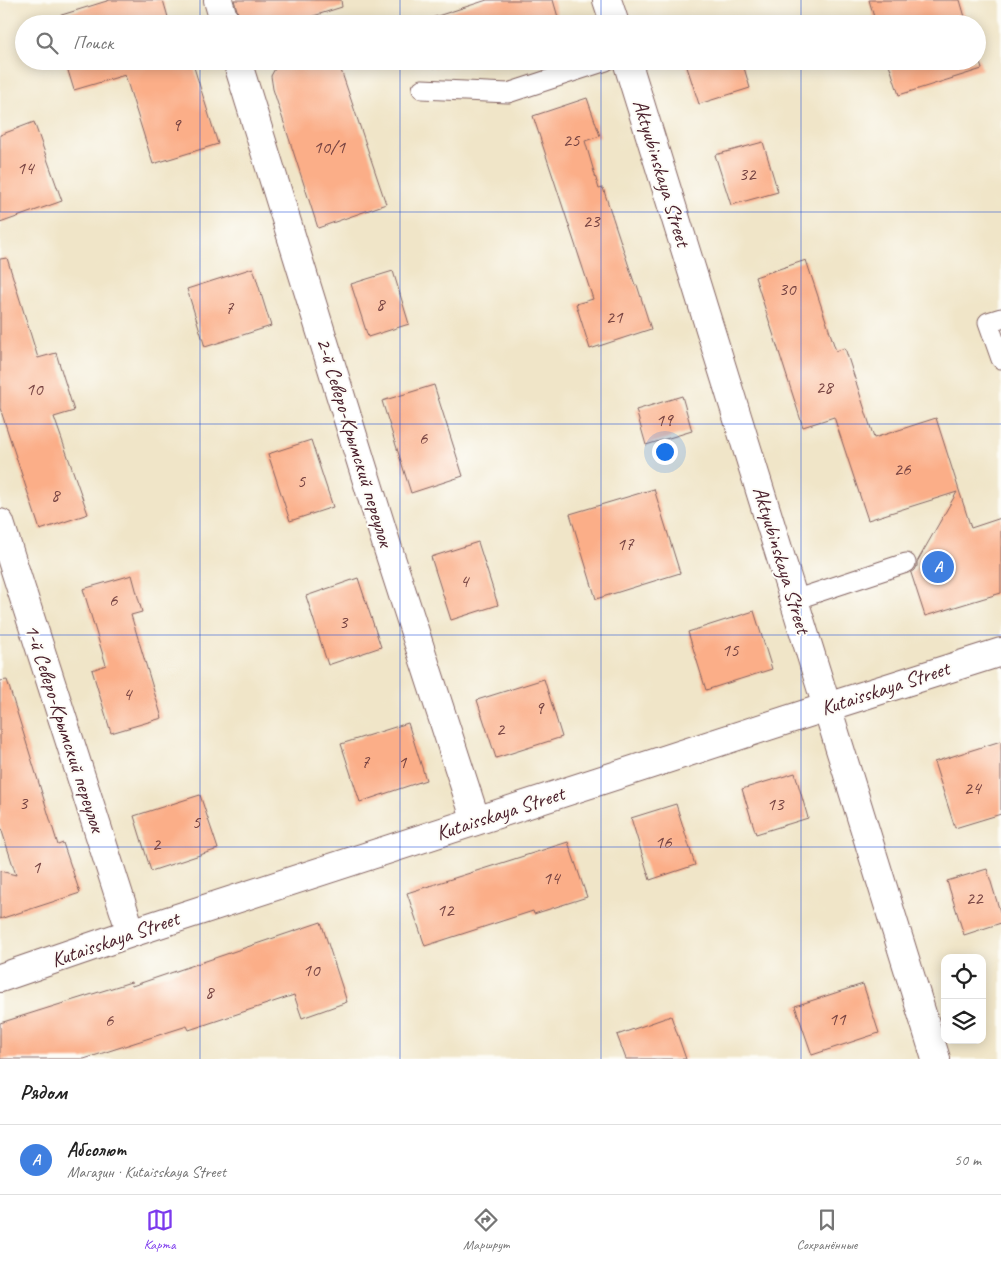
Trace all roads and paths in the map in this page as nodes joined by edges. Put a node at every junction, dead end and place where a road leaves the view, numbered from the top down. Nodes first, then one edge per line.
1 (218, 0) edge
2 (607, 0) edge
3 (222, 15) edge
4 (612, 15) edge
5 (240, 70) edge
6 (578, 70) edge
7 (630, 70) edge
8 (422, 89) dead end
9 (1001, 318) edge
10 (1001, 359) edge
11 (0, 522) edge
12 (906, 563) dead end
13 (794, 600) junction
14 (1001, 652) edge
15 (827, 706) junction
16 (476, 821) junction
17 (131, 933) junction
18 (0, 978) edge
19 (936, 1059) edge

1 - 3 street
2 - 4 street
5 - 16 street, 2-й Северо-Крымский переулок
6 - 8 lane
7 - 13 street, Aktyubinskaya Street
9 - 10 lane
11 - 17 street, 1-й Северо-Крымский переулок
12 - 13 lane
13 - 15 street, Aktyubinskaya Street
14 - 15 street, Kutaisskaya Street
15 - 16 street, Kutaisskaya Street
15 - 19 street, Aktyubinskaya Street
16 - 17 street, Kutaisskaya Street
17 - 18 street, Kutaisskaya Street

